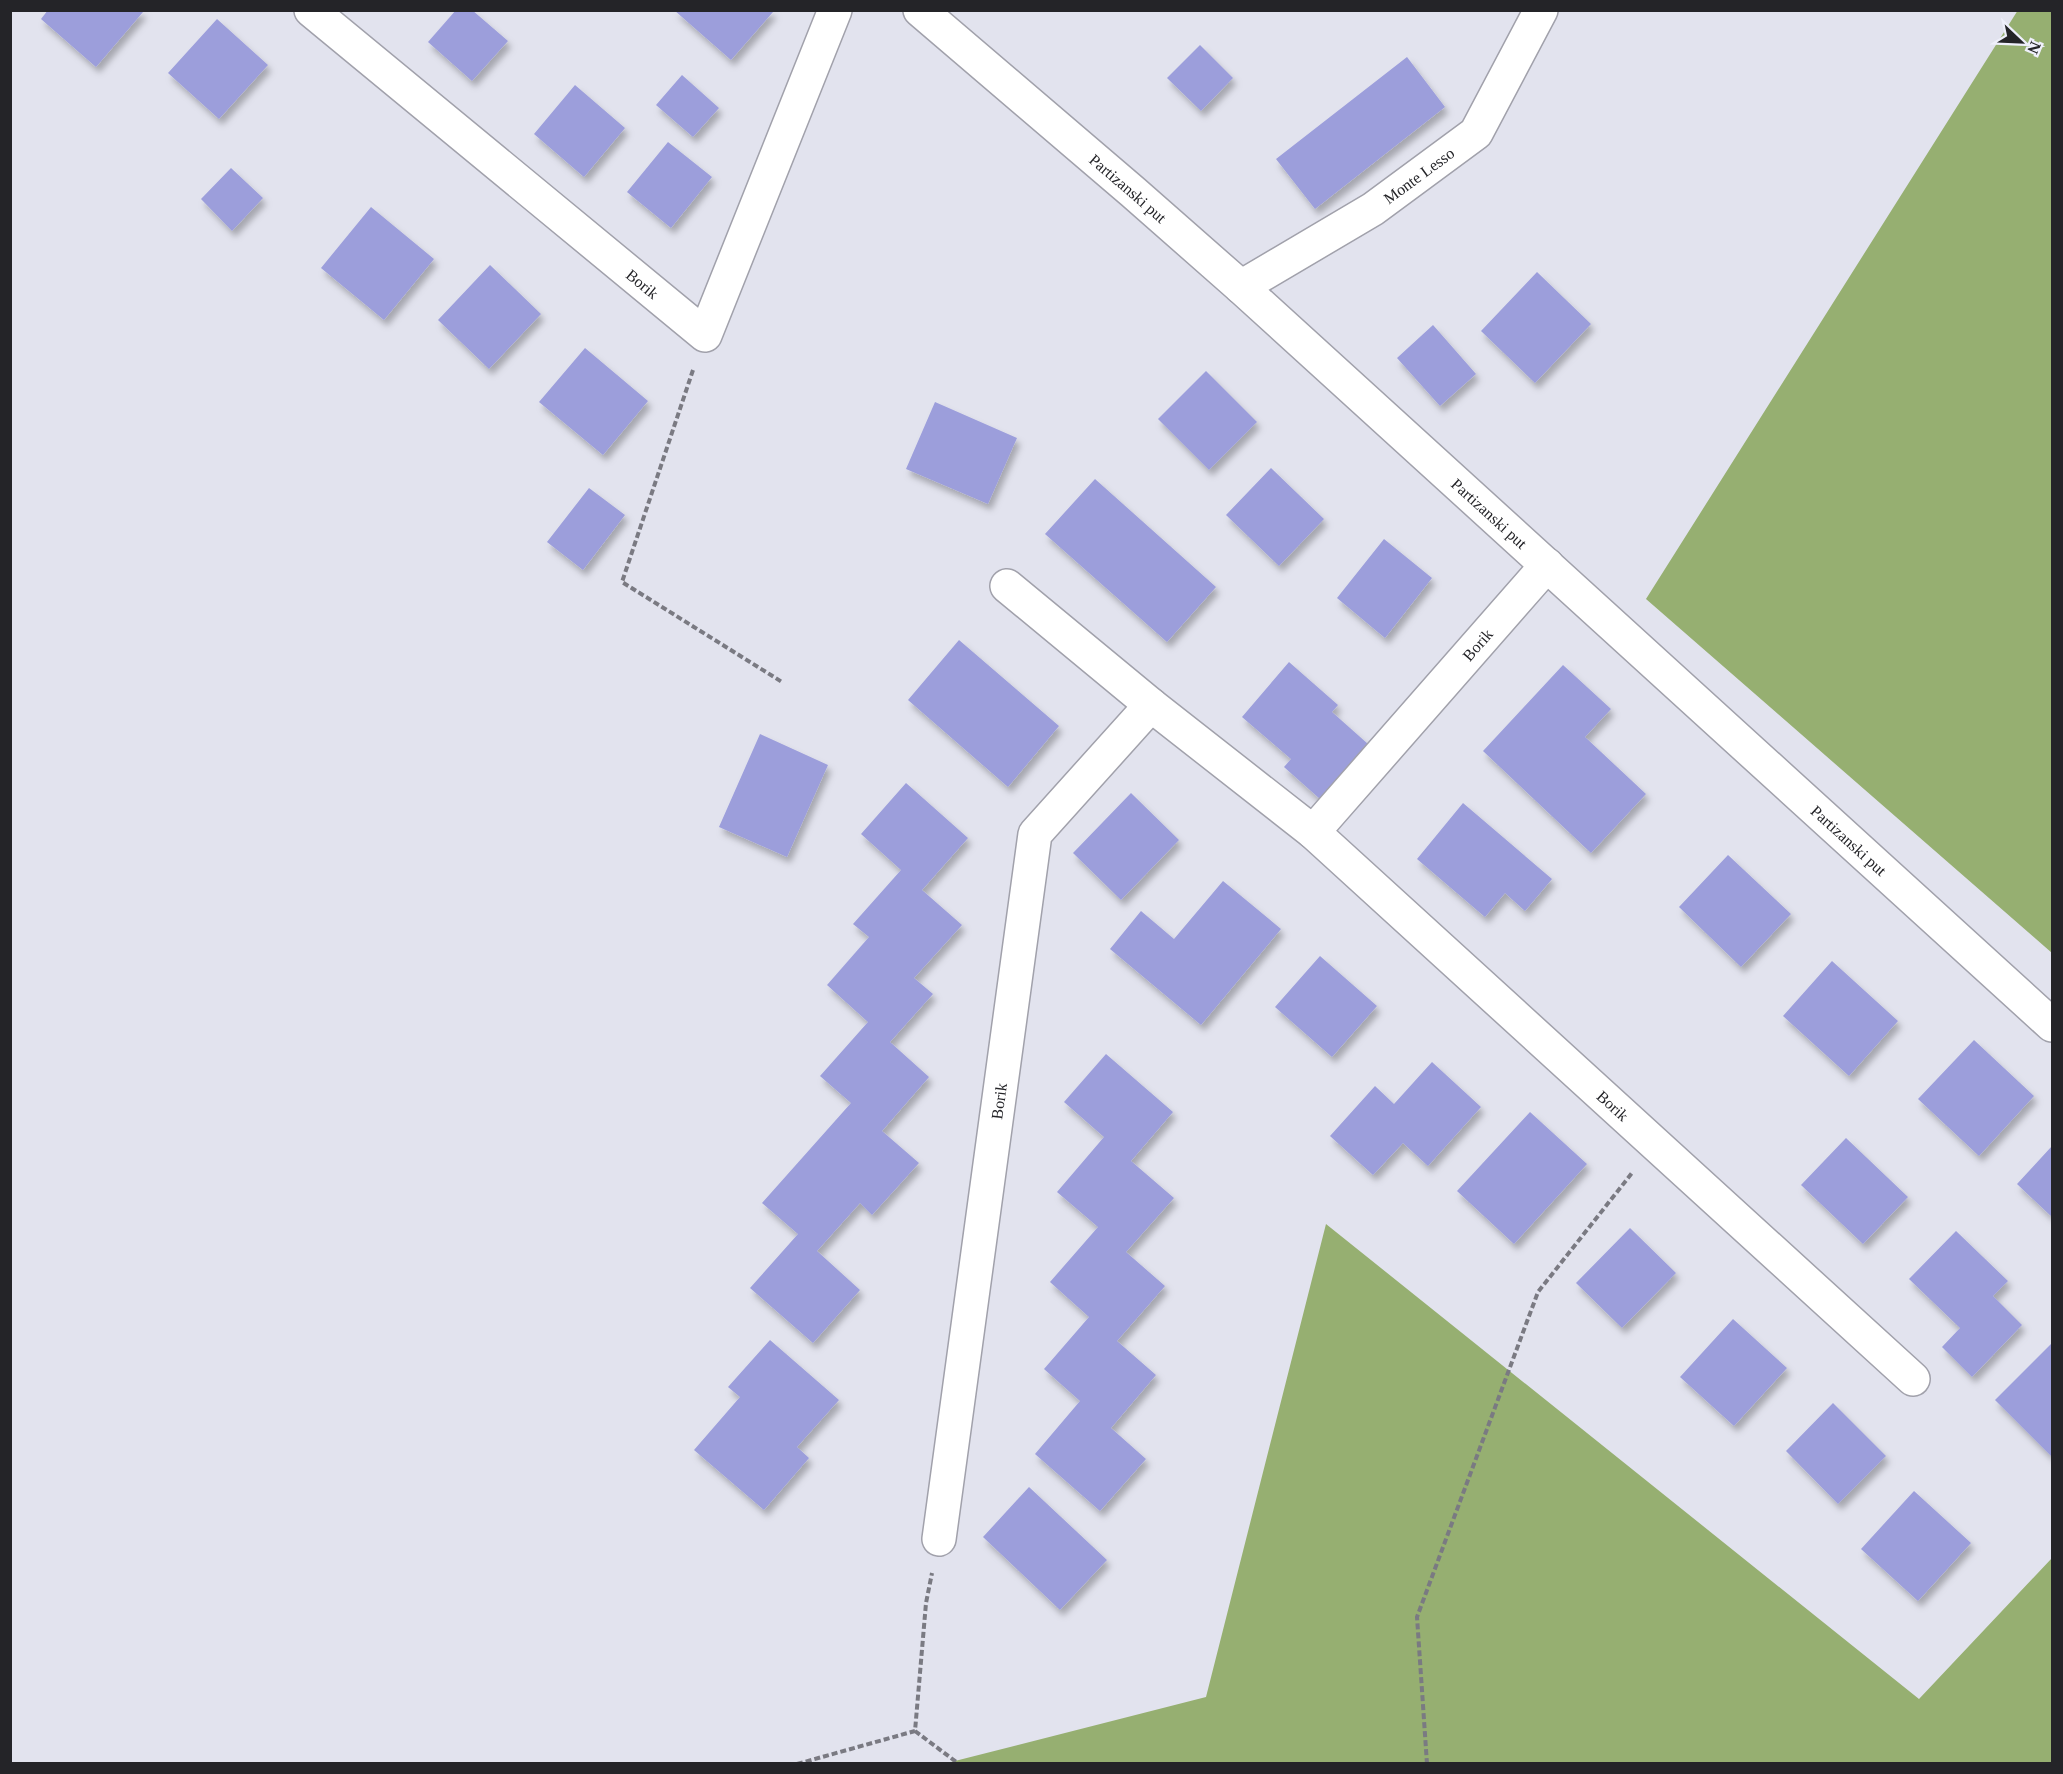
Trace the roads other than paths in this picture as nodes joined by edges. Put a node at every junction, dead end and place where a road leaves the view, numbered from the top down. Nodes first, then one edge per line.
1 (311, 10) edge
2 (836, 10) edge
3 (920, 10) edge
4 (1541, 10) edge
5 (1241, 287) junction
6 (1546, 565) junction
7 (1007, 586) dead end
8 (1151, 705) junction
9 (1313, 832) junction
10 (2052, 1025) edge
11 (1913, 1379) dead end
12 (939, 1539) road end

1 - 2 street, Borik
3 - 5 street, Partizanski put
4 - 5 street, Monte Lesso
5 - 6 street, Partizanski put
6 - 9 street, Borik
6 - 10 street, Partizanski put
7 - 8 street, Borik
8 - 9 street, Borik
8 - 12 street, Borik
9 - 11 street, Borik

